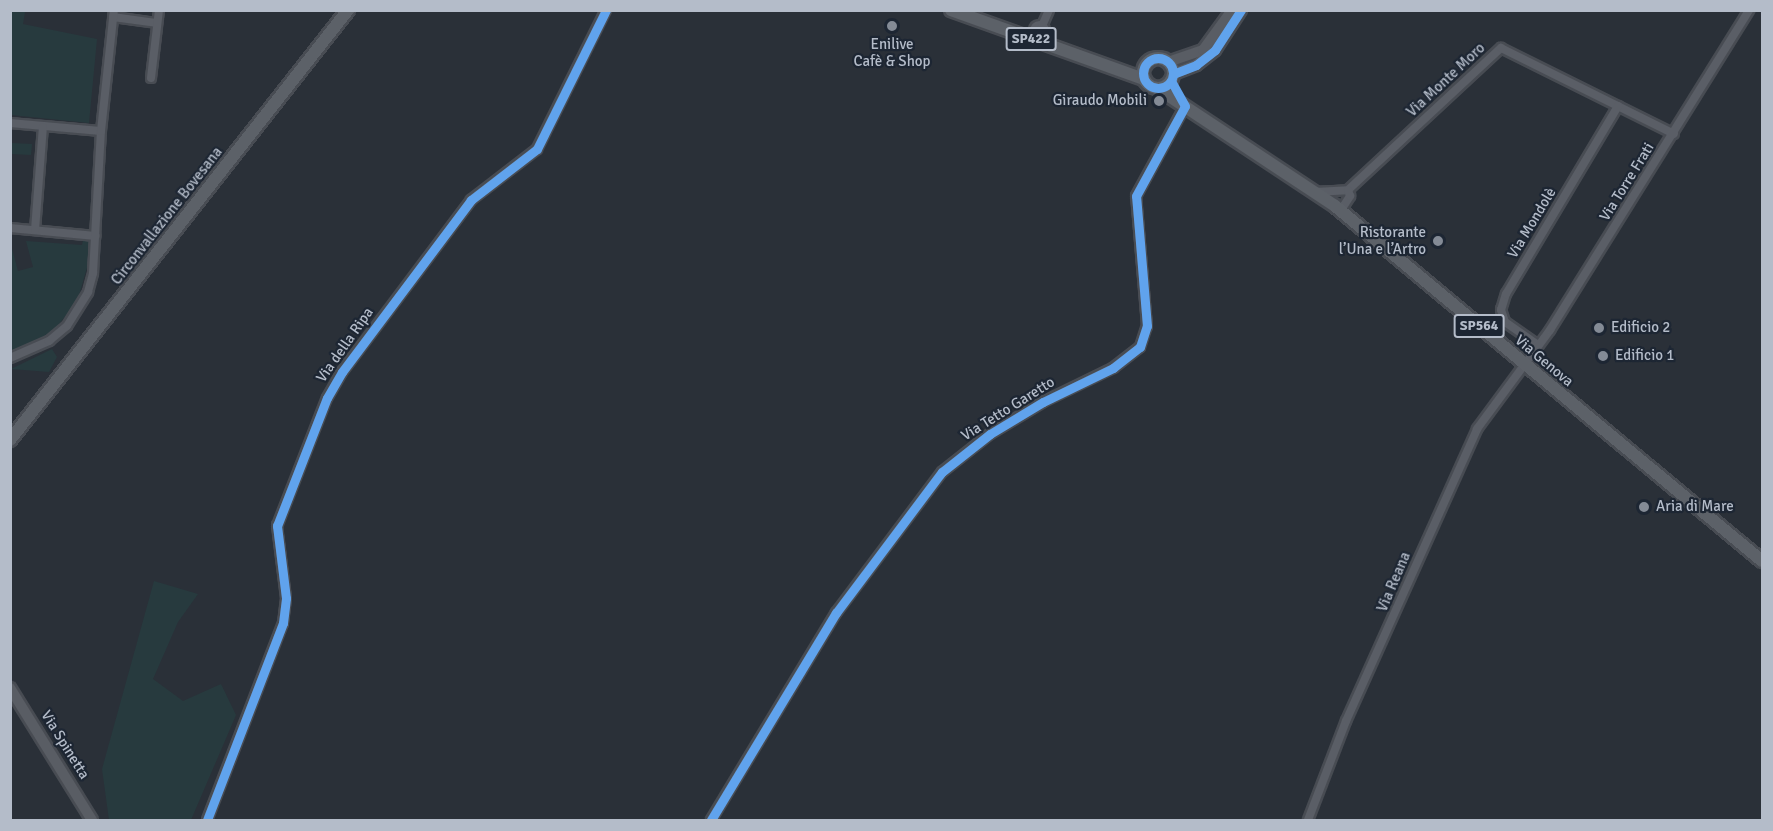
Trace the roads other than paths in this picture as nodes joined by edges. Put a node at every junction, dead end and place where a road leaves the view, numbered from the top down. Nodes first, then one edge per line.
1 (159, 10) edge
2 (348, 10) edge
3 (606, 10) edge
4 (951, 10) edge
5 (1049, 10) edge
6 (1232, 10) edge
7 (1241, 10) edge
8 (1749, 10) edge
9 (113, 14) edge
10 (156, 23) junction
11 (1036, 38) junction
12 (1112, 65) junction
13 (1146, 65) junction
14 (1171, 72) junction
15 (152, 78) dead end
16 (1144, 79) junction
17 (1157, 88) junction
18 (1185, 106) junction
19 (1618, 106) junction
20 (10, 123) edge
21 (43, 127) junction
22 (101, 131) junction
23 (1674, 134) junction
24 (1339, 190) junction
25 (1348, 190) junction
26 (1314, 192) junction
27 (1338, 208) junction
28 (10, 228) edge
29 (35, 230) junction
30 (96, 236) junction
31 (1538, 345) junction
32 (10, 357) edge
33 (1524, 364) junction
34 (10, 440) edge
35 (1762, 561) edge
36 (10, 688) edge
37 (92, 820) edge
38 (207, 820) edge
39 (711, 820) edge
40 (1308, 820) edge

1 - 10 street
2 - 34 main road, Circonvallazione Bovesana
3 - 38 street, Via della Ripa
4 - 11 main road, SP422
5 - 11 street
6 - 14 street, SP422
7 - 14 street, SP422
8 - 23 street, Via Torre Frati
9 - 10 street
9 - 22 street
10 - 15 street
11 - 12 main road, SP422
12 - 13 main road, SP422
12 - 16 main road, SP422
13 - 14 main road, SP422
13 - 16 main road
14 - 17 main road, SP422
14 - 18 main road, Via Genova / SP564
16 - 17 main road, SP422
17 - 18 main road, Via Genova / SP564
18 - 26 main road, Via Genova / SP564
18 - 39 street, Via Tetto Garetto
19 - 23 street, Via Monte Moro
19 - 25 street, Via Monte Moro
19 - 31 street, Via Mondolè
20 - 21 street
21 - 22 street
21 - 29 street
22 - 30 street
23 - 31 street, Via Torre Frati
24 - 25 street
24 - 26 street
24 - 27 street
25 - 27 street, Via Monte Moro
26 - 27 main road, Via Genova / SP564
27 - 33 main road, Via Genova / SP564
28 - 29 street
29 - 30 street
30 - 32 street
31 - 33 street, Via Torre Frati
33 - 35 main road, Via Genova / SP564
33 - 40 street, Via Reana
36 - 37 street, Via Spinetta

